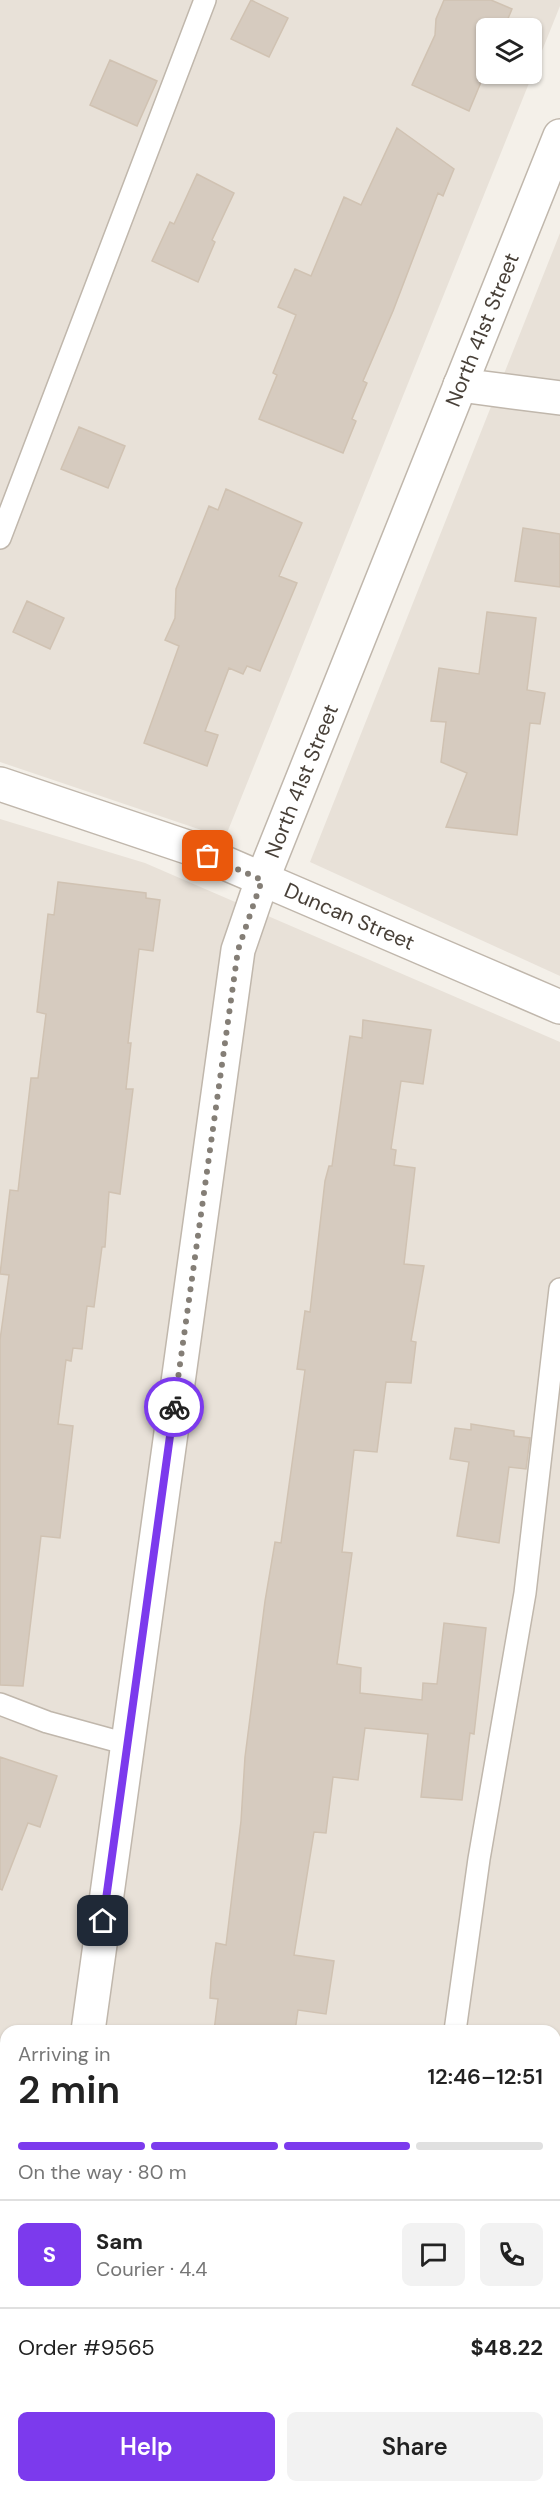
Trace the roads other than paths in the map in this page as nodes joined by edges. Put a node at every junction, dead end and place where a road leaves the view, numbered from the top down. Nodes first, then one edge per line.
1 (205, 0) edge
2 (560, 136) edge
3 (460, 385) junction
4 (560, 398) edge
5 (0, 538) edge
6 (0, 784) edge
7 (262, 880) junction
8 (560, 1006) edge
9 (560, 1289) edge
10 (0, 1704) edge
11 (127, 1744) junction
12 (88, 2025) edge
13 (456, 2025) edge

1 - 5 lane
2 - 3 street, North 41st Street
3 - 4 street
3 - 7 street, North 41st Street
6 - 7 street, Duncan Street
7 - 8 street, Duncan Street
7 - 11 street, North 41st Street
9 - 13 lane
10 - 11 lane
11 - 12 street, North 41st Street

